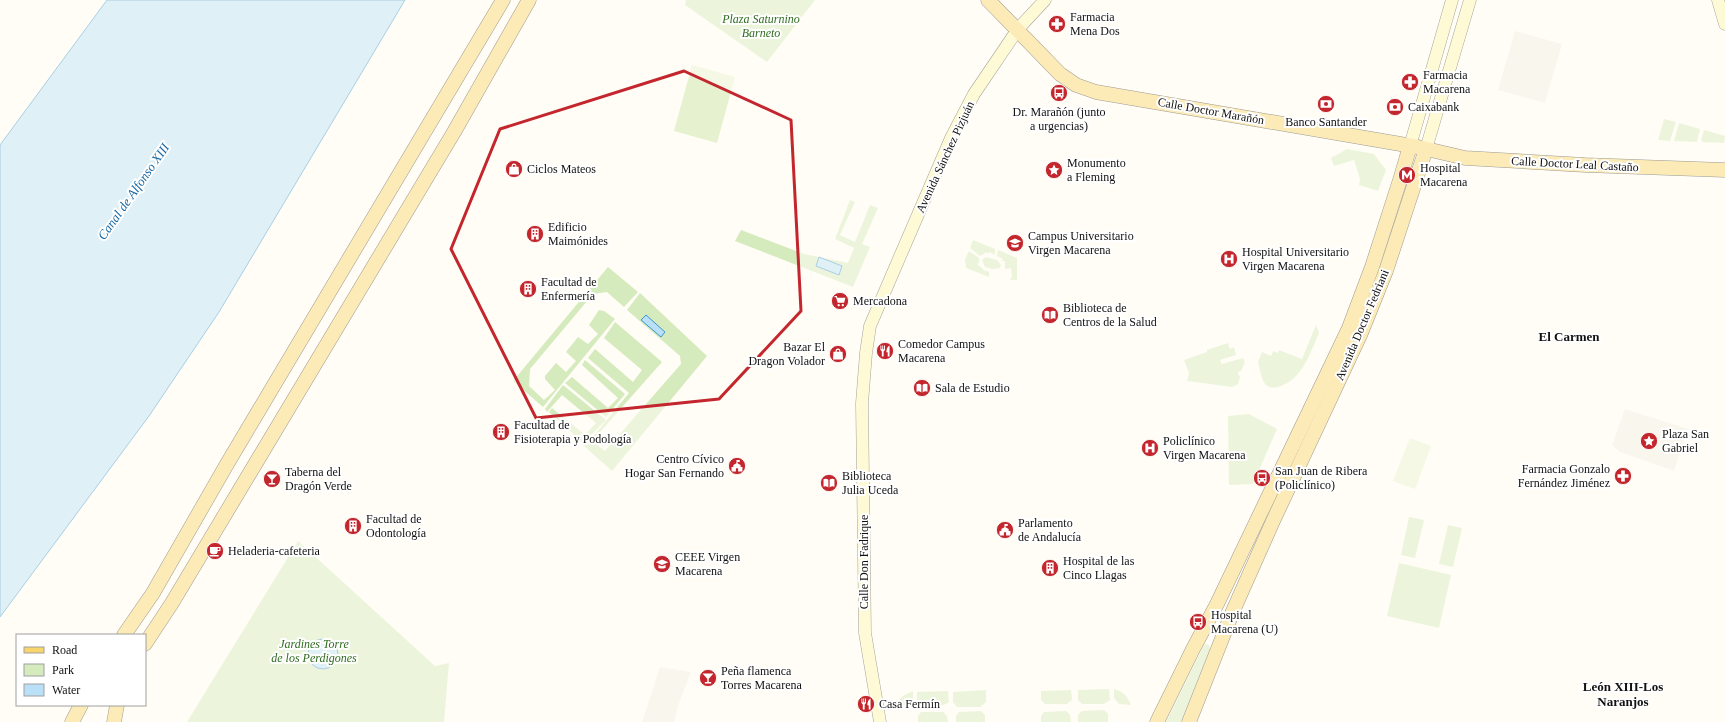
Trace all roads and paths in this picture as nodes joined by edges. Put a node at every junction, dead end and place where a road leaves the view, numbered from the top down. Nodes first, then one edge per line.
1 (503, 0) edge
2 (529, 0) edge
3 (988, 0) edge
4 (1045, 0) edge
5 (1452, 0) edge
6 (1470, 0) edge
7 (1718, 0) edge
8 (1725, 24) edge
9 (1018, 29) junction
10 (1410, 146) junction
11 (1426, 149) junction
12 (1725, 170) edge
13 (898, 262) joint
14 (125, 634) edge
15 (146, 642) edge
16 (80, 706) edge
17 (117, 706) edge
18 (72, 722) edge
19 (114, 722) edge
20 (880, 722) edge
21 (1157, 722) edge
22 (1190, 722) edge

1 - 14 main road
2 - 15 main road
3 - 9 main road, Calle Doctor Marañón
4 - 9 street, Avenida Sánchez Pizjuán
5 - 10 street, Avenida Doctor Fedriani
6 - 11 street, Avenida Doctor Fedriani
7 - 8 street
9 - 10 main road, Calle Doctor Marañón
9 - 13 street, Avenida Sánchez Pizjuán
10 - 11 main road, Calle Doctor Marañón
10 - 21 main road, Avenida Doctor Fedriani
11 - 12 main road, Calle Doctor Leal Castaño
11 - 22 main road, Avenida Doctor Fedriani
13 - 20 street, Calle Don Fadrique
16 - 18 main road
17 - 19 main road

